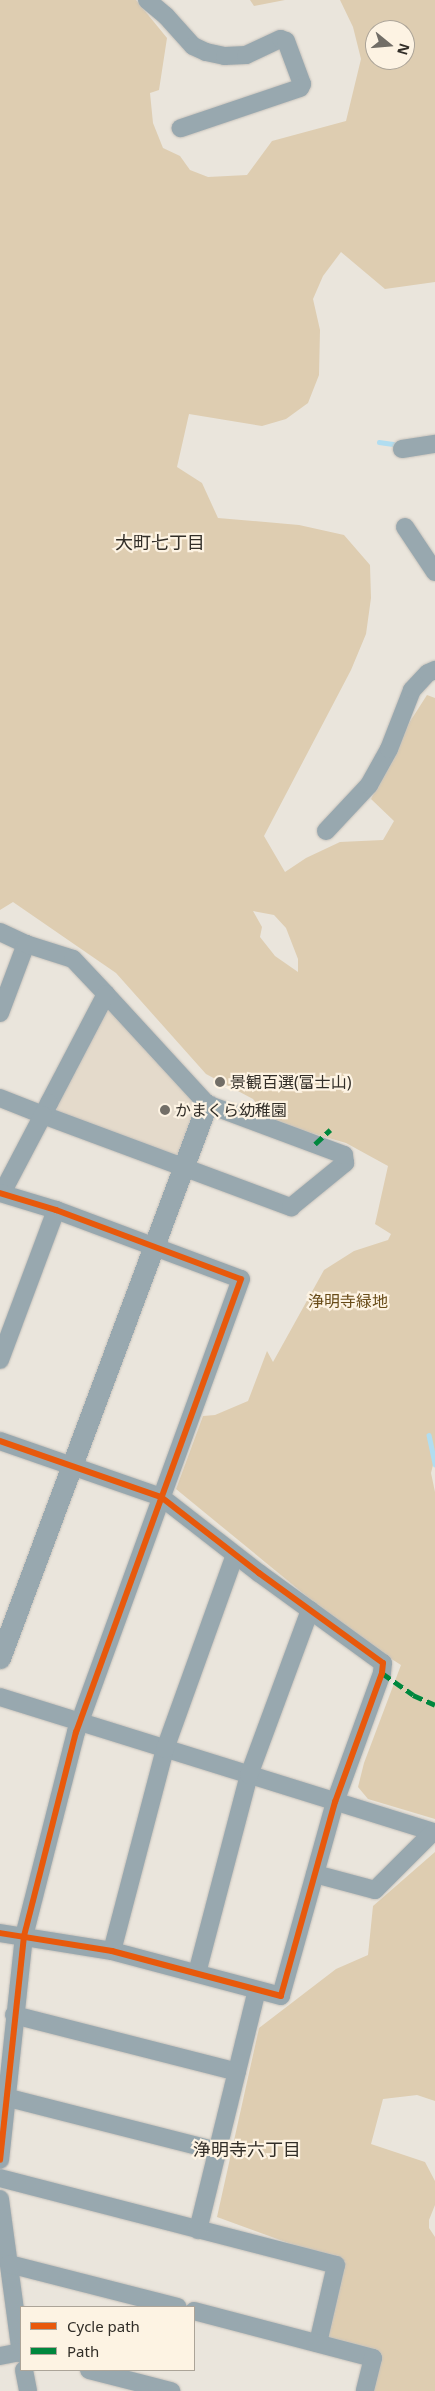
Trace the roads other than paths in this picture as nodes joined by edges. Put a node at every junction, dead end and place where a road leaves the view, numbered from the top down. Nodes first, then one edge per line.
1 (147, 0) edge
2 (181, 128) dead end
3 (435, 444) edge
4 (402, 449) dead end
5 (406, 527) dead end
6 (435, 572) edge
7 (435, 670) edge
8 (326, 831) dead end
9 (0, 932) edge
10 (26, 944) junction
11 (106, 994) junction
12 (0, 1013) edge
13 (0, 1098) edge
14 (207, 1104) junction
15 (43, 1115) junction
16 (184, 1167) junction
17 (1, 1193) edge
18 (56, 1210) junction
19 (154, 1246) junction
20 (0, 1360) edge
21 (0, 1441) edge
22 (73, 1466) junction
23 (161, 1498) junction
24 (236, 1555) junction
25 (310, 1610) junction
26 (0, 1658) edge
27 (0, 1697) edge
28 (79, 1722) junction
29 (165, 1749) junction
30 (249, 1775) junction
31 (335, 1802) junction
32 (314, 1874) junction
33 (0, 1933) edge
34 (24, 1936) junction
35 (112, 1951) junction
36 (197, 1973) junction
37 (257, 1990) junction
38 (14, 2015) junction
39 (237, 2072) junction
40 (5, 2097) junction
41 (218, 2151) junction
42 (0, 2160) edge
43 (0, 2178) edge
44 (0, 2198) edge
45 (198, 2230) junction
46 (9, 2264) junction
47 (174, 2306) edge
48 (195, 2311) edge
49 (318, 2343) junction
50 (20, 2346) edge
51 (20, 2353) edge
52 (0, 2356) edge
53 (24, 2371) edge
54 (93, 2371) edge
55 (28, 2391) edge
56 (171, 2391) edge
57 (365, 2391) edge

1 - 2 street
3 - 4 street
5 - 6 street
7 - 8 street
9 - 10 street
10 - 11 street
10 - 12 street
11 - 14 street
11 - 15 street
13 - 15 street
14 - 16 street
14 - 16 street
15 - 16 street
15 - 17 street
16 - 19 street
17 - 18 street
18 - 19 street
18 - 20 street
19 - 22 street
19 - 23 street
21 - 22 street
22 - 23 street
22 - 26 street
23 - 24 street
23 - 28 street
24 - 25 street
24 - 29 street
25 - 30 street
25 - 31 street
27 - 28 street
28 - 29 street
28 - 34 street
29 - 30 street
29 - 35 street
30 - 31 street
30 - 36 street
31 - 32 street
31 - 32 street
32 - 37 street
33 - 34 street
34 - 35 street
34 - 38 street
35 - 36 street
36 - 37 street
37 - 39 street
38 - 39 street
38 - 40 street
39 - 41 street
40 - 41 street
40 - 42 street
41 - 45 street
43 - 45 street
44 - 46 street
45 - 49 street
46 - 47 street
46 - 50 street
48 - 49 street
49 - 57 street
51 - 52 street
53 - 55 street
54 - 56 street

